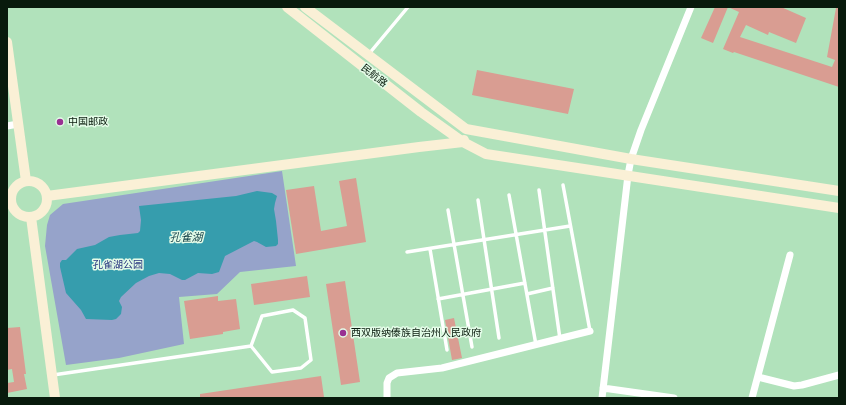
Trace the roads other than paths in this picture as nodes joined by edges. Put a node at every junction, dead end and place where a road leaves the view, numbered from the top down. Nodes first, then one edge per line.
1 (286, 7) edge
2 (691, 7) edge
3 (307, 8) edge
4 (406, 8) edge
5 (299, 18) junction
6 (7, 42) edge
7 (368, 56) junction
8 (18, 124) junction
9 (7, 126) edge
10 (466, 130) junction
11 (463, 142) junction
12 (631, 159) junction
13 (628, 175) junction
14 (26, 181) junction
15 (563, 185) dead end
16 (539, 190) dead end
17 (839, 190) edge
18 (510, 195) dead end
19 (47, 196) junction
20 (478, 200) dead end
21 (9, 202) edge
22 (839, 208) edge
23 (448, 210) dead end
24 (31, 217) junction
25 (570, 226) junction
26 (544, 230) junction
27 (517, 235) junction
28 (485, 240) junction
29 (454, 245) junction
30 (430, 249) junction
31 (407, 252) dead end
32 (790, 255) dead end
33 (525, 282) junction
34 (492, 288) junction
35 (553, 288) junction
36 (463, 294) junction
37 (527, 294) junction
38 (438, 299) junction
39 (590, 331) joint
40 (499, 338) dead end
41 (560, 339) junction
42 (536, 344) junction
43 (251, 346) junction
44 (472, 347) dead end
45 (447, 350) dead end
46 (52, 375) junction
47 (839, 375) edge
48 (758, 377) junction
49 (604, 388) junction
50 (55, 398) edge
51 (387, 398) edge
52 (602, 398) edge
53 (674, 398) edge
54 (752, 398) edge

1 - 5 main road, 民航路
2 - 12 street
3 - 5 lane
3 - 7 main road, 民航路
4 - 7 lane
5 - 11 main road, 民航路
6 - 8 main road
7 - 10 main road, 民航路
8 - 9 street
8 - 14 main road
10 - 11 main road
10 - 12 main road
11 - 13 main road, 民航路
11 - 19 main road
12 - 13 street
12 - 17 main road
13 - 22 main road, 民航路
13 - 49 street
14 - 19 main road
14 - 21 main road
15 - 25 lane
16 - 26 lane
18 - 27 lane
19 - 24 main road
20 - 28 lane
21 - 24 main road
23 - 29 lane
24 - 46 main road
25 - 26 lane
25 - 39 lane
26 - 27 lane
26 - 35 lane
27 - 28 lane
27 - 33 lane
28 - 29 lane
28 - 34 lane
29 - 30 lane
29 - 36 lane
30 - 31 lane
30 - 38 lane
32 - 48 street
33 - 34 lane
33 - 37 lane
34 - 36 lane
34 - 40 lane
35 - 37 lane
35 - 41 lane
36 - 38 lane
36 - 44 lane
37 - 42 lane
38 - 45 lane
39 - 41 street
41 - 42 street
42 - 51 street
43 - 43 lane
43 - 46 lane
46 - 50 main road
47 - 48 street
48 - 54 street
49 - 52 street
49 - 53 street

